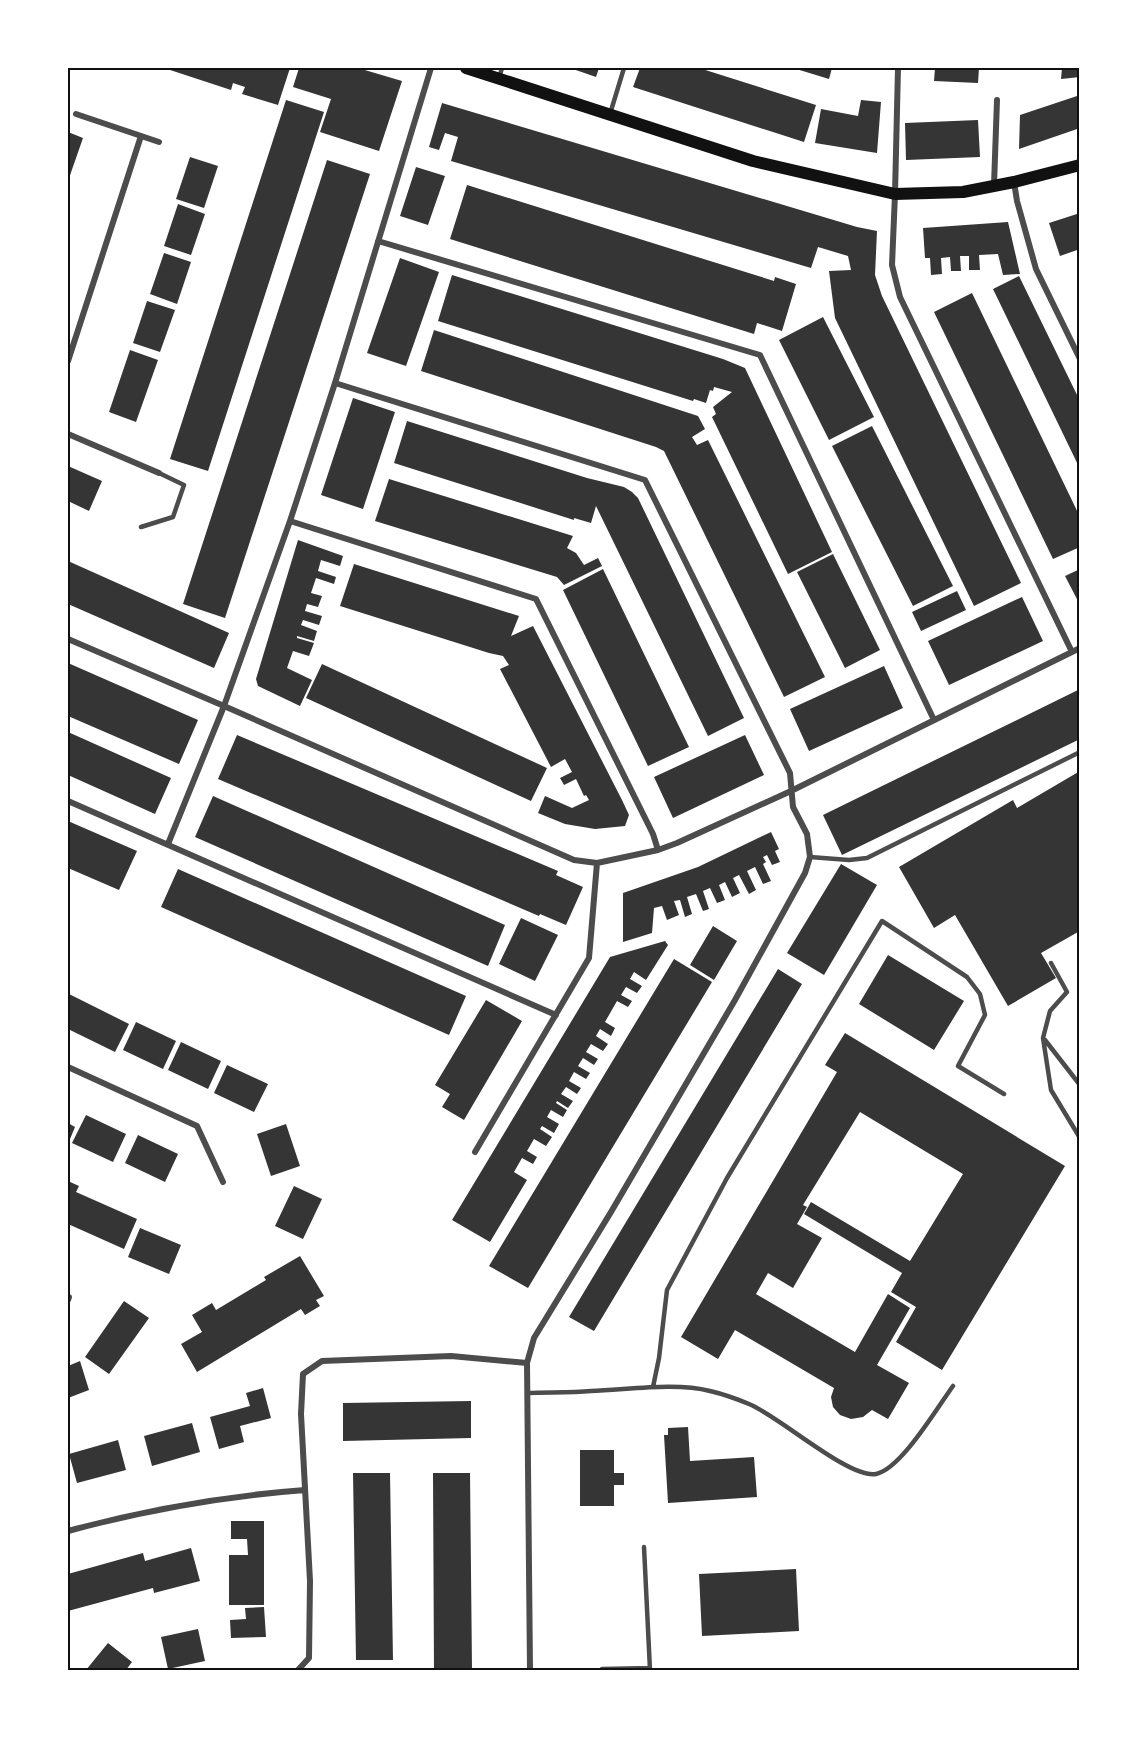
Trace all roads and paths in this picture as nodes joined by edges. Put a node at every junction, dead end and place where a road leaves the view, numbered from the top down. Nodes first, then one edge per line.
1 (431, 68) edge
2 (466, 68) edge
3 (624, 68) edge
4 (898, 68) edge
5 (501, 73) edge
6 (997, 100) dead end
7 (76, 114) dead end
8 (610, 114) junction
9 (141, 135) junction
10 (159, 142) dead end
11 (1080, 165) edge
12 (1014, 182) junction
13 (994, 185) junction
14 (895, 194) junction
15 (378, 241) junction
16 (1080, 359) edge
17 (68, 361) edge
18 (335, 383) junction
19 (68, 434) edge
20 (159, 473) joint
21 (290, 521) junction
22 (141, 527) dead end
23 (68, 639) edge
24 (1080, 648) edge
25 (1072, 652) junction
26 (224, 706) junction
27 (934, 720) junction
28 (1080, 752) edge
29 (791, 791) junction
30 (68, 801) edge
31 (168, 844) junction
32 (658, 850) junction
33 (810, 857) junction
34 (597, 863) junction
35 (1051, 963) dead end
36 (556, 1016) junction
37 (1043, 1038) junction
38 (68, 1067) edge
39 (1080, 1085) edge
40 (1004, 1094) dead end
41 (1080, 1138) edge
42 (475, 1152) dead end
43 (223, 1182) dead end
44 (526, 1363) junction
45 (953, 1386) dead end
46 (653, 1388) junction
47 (527, 1393) junction
48 (305, 1490) junction
49 (68, 1531) edge
50 (644, 1547) dead end
51 (602, 1669) dead end
52 (650, 1669) edge
53 (298, 1671) edge
54 (530, 1671) edge

1 - 15 street
2 - 5 main road
3 - 8 lane
4 - 14 street
5 - 8 main road
6 - 13 street
7 - 9 street
8 - 14 main road
9 - 10 street
9 - 17 street
11 - 12 main road
12 - 13 main road
12 - 16 street
13 - 14 main road
14 - 25 street
15 - 18 street
15 - 27 street
18 - 21 street
18 - 29 street
19 - 20 street
20 - 22 lane
21 - 26 street
21 - 32 street
23 - 26 street
24 - 25 street
25 - 27 street
26 - 31 street
26 - 34 street
27 - 29 street
28 - 33 lane
29 - 32 street
29 - 33 street
30 - 31 street
31 - 36 street
32 - 34 street
33 - 44 street
34 - 36 street
35 - 37 lane
36 - 42 street
37 - 39 lane
37 - 41 lane
38 - 43 street
40 - 46 lane
44 - 47 street
44 - 48 street
45 - 46 lane
46 - 47 lane
47 - 54 street
48 - 49 street
48 - 53 street
50 - 52 lane
51 - 52 lane

